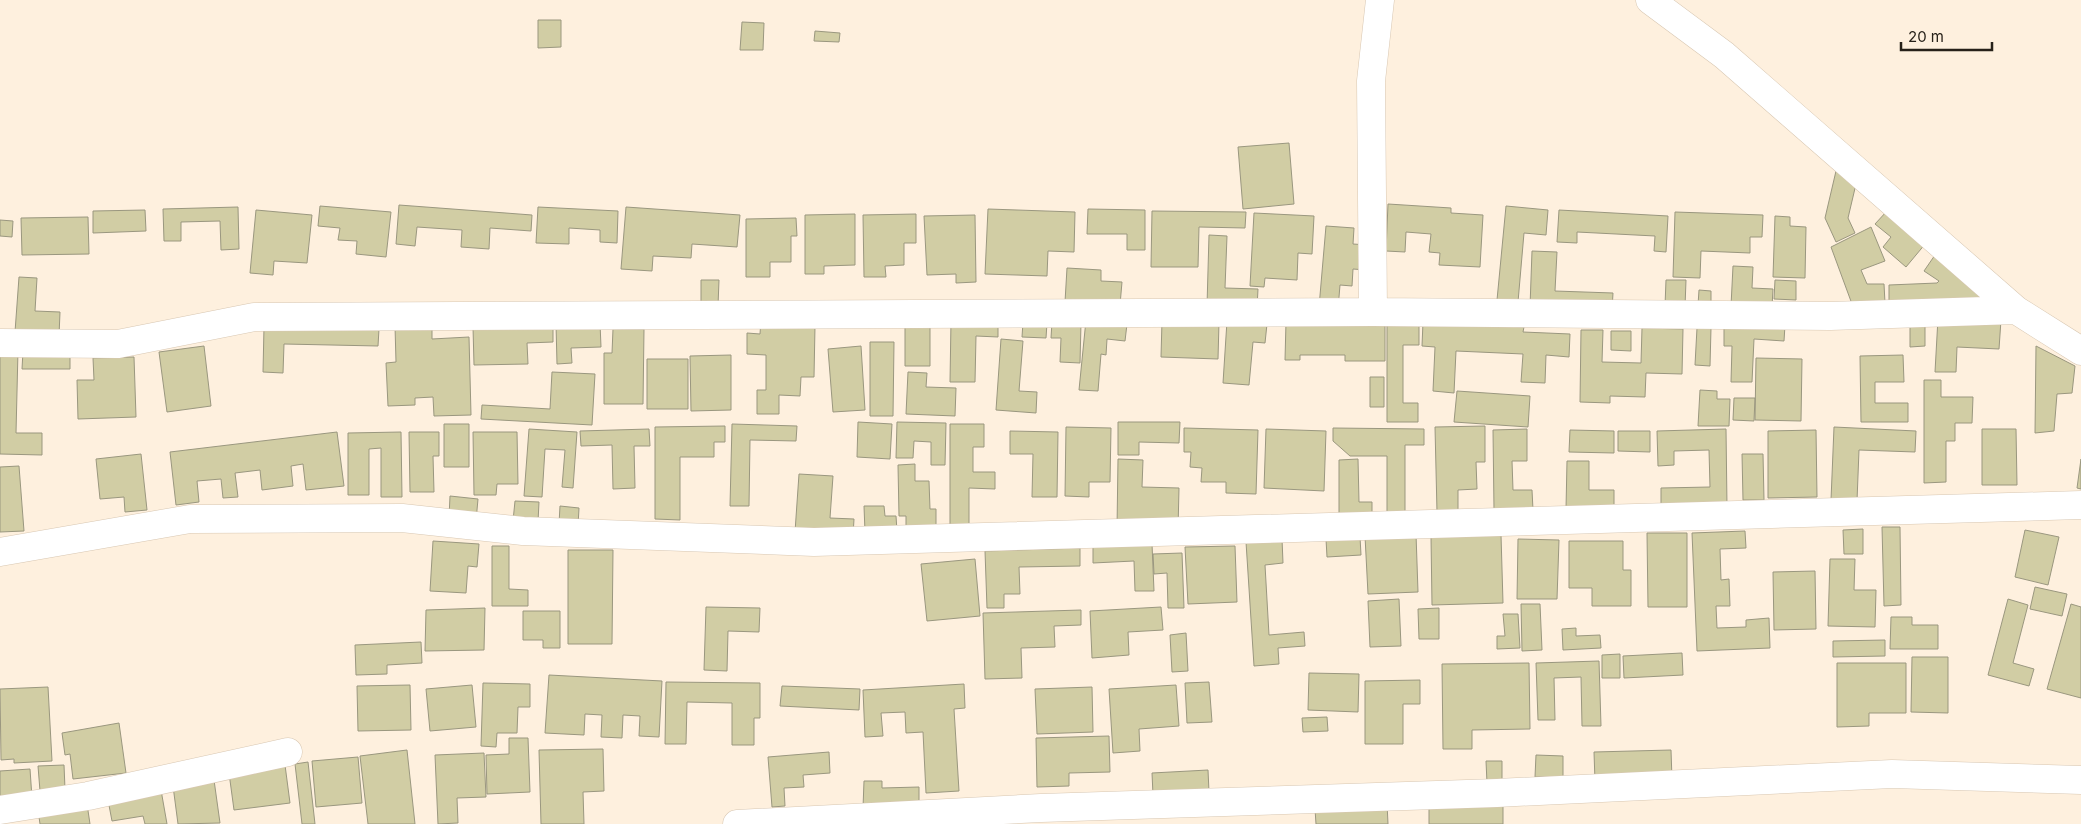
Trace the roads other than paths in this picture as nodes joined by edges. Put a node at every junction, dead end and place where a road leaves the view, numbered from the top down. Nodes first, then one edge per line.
1 (1380, 0) edge
2 (1650, 0) edge
3 (2016, 310) junction
4 (1373, 312) junction
5 (2078, 342) edge
6 (0, 343) edge
7 (2081, 505) edge
8 (0, 552) edge
9 (288, 752) dead end
10 (2081, 780) edge
11 (0, 810) edge
12 (737, 824) edge

1 - 4 street
2 - 3 street
3 - 4 street
3 - 5 street
4 - 6 street
7 - 8 street
9 - 11 street
10 - 12 street

